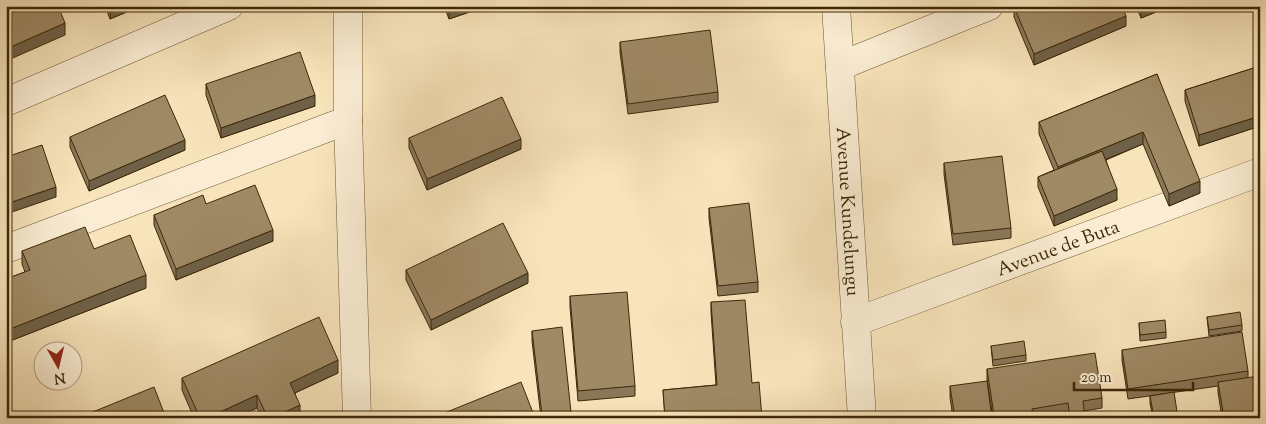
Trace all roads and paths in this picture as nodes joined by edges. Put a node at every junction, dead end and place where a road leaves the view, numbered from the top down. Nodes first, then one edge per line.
1 (229, 6) edge
2 (348, 6) edge
3 (836, 6) edge
4 (989, 6) edge
5 (840, 66) junction
6 (6, 102) edge
7 (348, 120) junction
8 (1260, 172) edge
9 (6, 249) edge
10 (856, 322) junction
11 (357, 418) edge
12 (862, 418) edge

1 - 6 street
2 - 7 street
3 - 5 street, Avenue Kundelungu
4 - 5 street
5 - 10 street, Avenue Kundelungu
7 - 9 street
7 - 11 street
8 - 10 street, Avenue de Buta
10 - 12 street, Avenue Kundelungu

